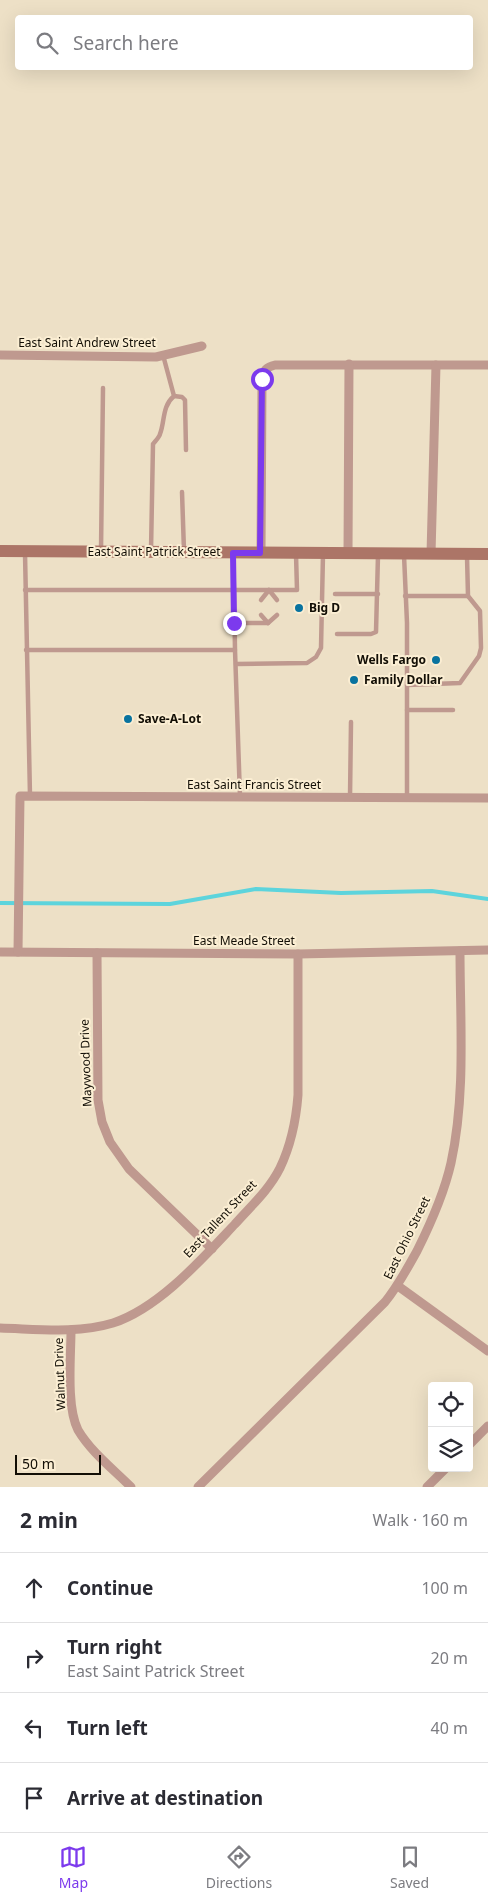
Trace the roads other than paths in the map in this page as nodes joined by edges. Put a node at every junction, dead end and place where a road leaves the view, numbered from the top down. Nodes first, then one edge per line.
1 (202, 346) dead end
2 (163, 355) junction
3 (0, 356) edge
4 (349, 364) junction
5 (436, 365) junction
6 (488, 365) edge
7 (103, 388) dead end
8 (174, 396) junction
9 (186, 450) dead end
10 (182, 492) dead end
11 (0, 552) edge
12 (25, 552) junction
13 (101, 552) junction
14 (150, 552) junction
15 (184, 552) junction
16 (233, 553) junction
17 (260, 553) junction
18 (296, 553) junction
19 (323, 553) junction
20 (348, 553) junction
21 (378, 553) junction
22 (404, 554) junction
23 (431, 554) junction
24 (467, 554) junction
25 (488, 554) edge
26 (25, 590) junction
27 (234, 590) junction
28 (269, 590) junction
29 (336, 594) dead end
30 (378, 594) junction
31 (405, 596) junction
32 (468, 596) junction
33 (261, 600) dead end
34 (277, 600) dead end
35 (261, 615) dead end
36 (276, 615) dead end
37 (234, 623) junction
38 (268, 623) junction
39 (337, 634) dead end
40 (26, 650) junction
41 (235, 650) junction
42 (236, 664) junction
43 (407, 685) junction
44 (407, 710) junction
45 (453, 710) dead end
46 (351, 722) dead end
47 (30, 796) junction
48 (240, 797) junction
49 (350, 798) junction
50 (408, 798) junction
51 (488, 798) edge
52 (488, 950) edge
53 (460, 951) junction
54 (0, 952) edge
55 (18, 952) junction
56 (97, 953) junction
57 (298, 954) junction
58 (212, 1249) junction
59 (398, 1286) junction
60 (0, 1328) edge
61 (71, 1330) junction
62 (488, 1350) edge
63 (488, 1426) edge
64 (473, 1442) edge
65 (442, 1472) edge
66 (131, 1487) edge
67 (198, 1487) edge
68 (427, 1487) edge

1 - 2 street, East Saint Andrew Street
2 - 3 street, East Saint Andrew Street
2 - 8 lane
4 - 5 street
4 - 17 street
4 - 20 street
5 - 6 street
5 - 23 street
7 - 13 lane
8 - 9 lane
8 - 14 lane
10 - 15 lane
11 - 12 main road, East Saint Patrick Street
12 - 13 main road, East Saint Patrick Street
12 - 26 lane
13 - 14 main road, East Saint Patrick Street
14 - 15 main road, East Saint Patrick Street
15 - 16 main road, East Saint Patrick Street
16 - 17 main road, East Saint Patrick Street
16 - 27 lane
17 - 18 main road, East Saint Patrick Street
18 - 19 main road, East Saint Patrick Street
18 - 28 lane
19 - 20 main road, East Saint Patrick Street
19 - 42 lane
20 - 21 main road, East Saint Patrick Street
21 - 22 main road, East Saint Patrick Street
21 - 30 lane
22 - 23 main road, East Saint Patrick Street
22 - 31 lane
23 - 24 main road, East Saint Patrick Street
24 - 25 main road, East Saint Patrick Street
24 - 32 lane
26 - 27 lane
26 - 40 lane
27 - 28 lane
27 - 37 lane
28 - 33 lane
28 - 34 lane
29 - 30 lane
30 - 39 lane
31 - 32 lane
31 - 43 lane
32 - 43 lane
35 - 38 lane
36 - 38 lane
37 - 38 lane
37 - 41 lane
40 - 41 lane
40 - 47 lane
41 - 42 lane
42 - 48 lane
43 - 44 lane
44 - 45 lane
44 - 50 lane
46 - 49 lane
47 - 48 street, East Saint Francis Street
47 - 55 street, East Saint Francis Street
48 - 49 street, East Saint Francis Street
49 - 50 street, East Saint Francis Street
50 - 51 street, East Saint Francis Street
52 - 53 street, East Meade Street
53 - 57 street, East Meade Street
53 - 59 street, East Ohio Street
54 - 55 street, East Meade Street
55 - 56 street, East Meade Street
56 - 57 street, East Meade Street
56 - 58 street, Maywood Drive
57 - 58 street, East Tallent Street
58 - 61 street, East Tallent Street
59 - 62 street
59 - 67 street, East Ohio Street
60 - 61 street, East Tallent Street
61 - 66 street, Walnut Drive
63 - 64 street
65 - 68 street

